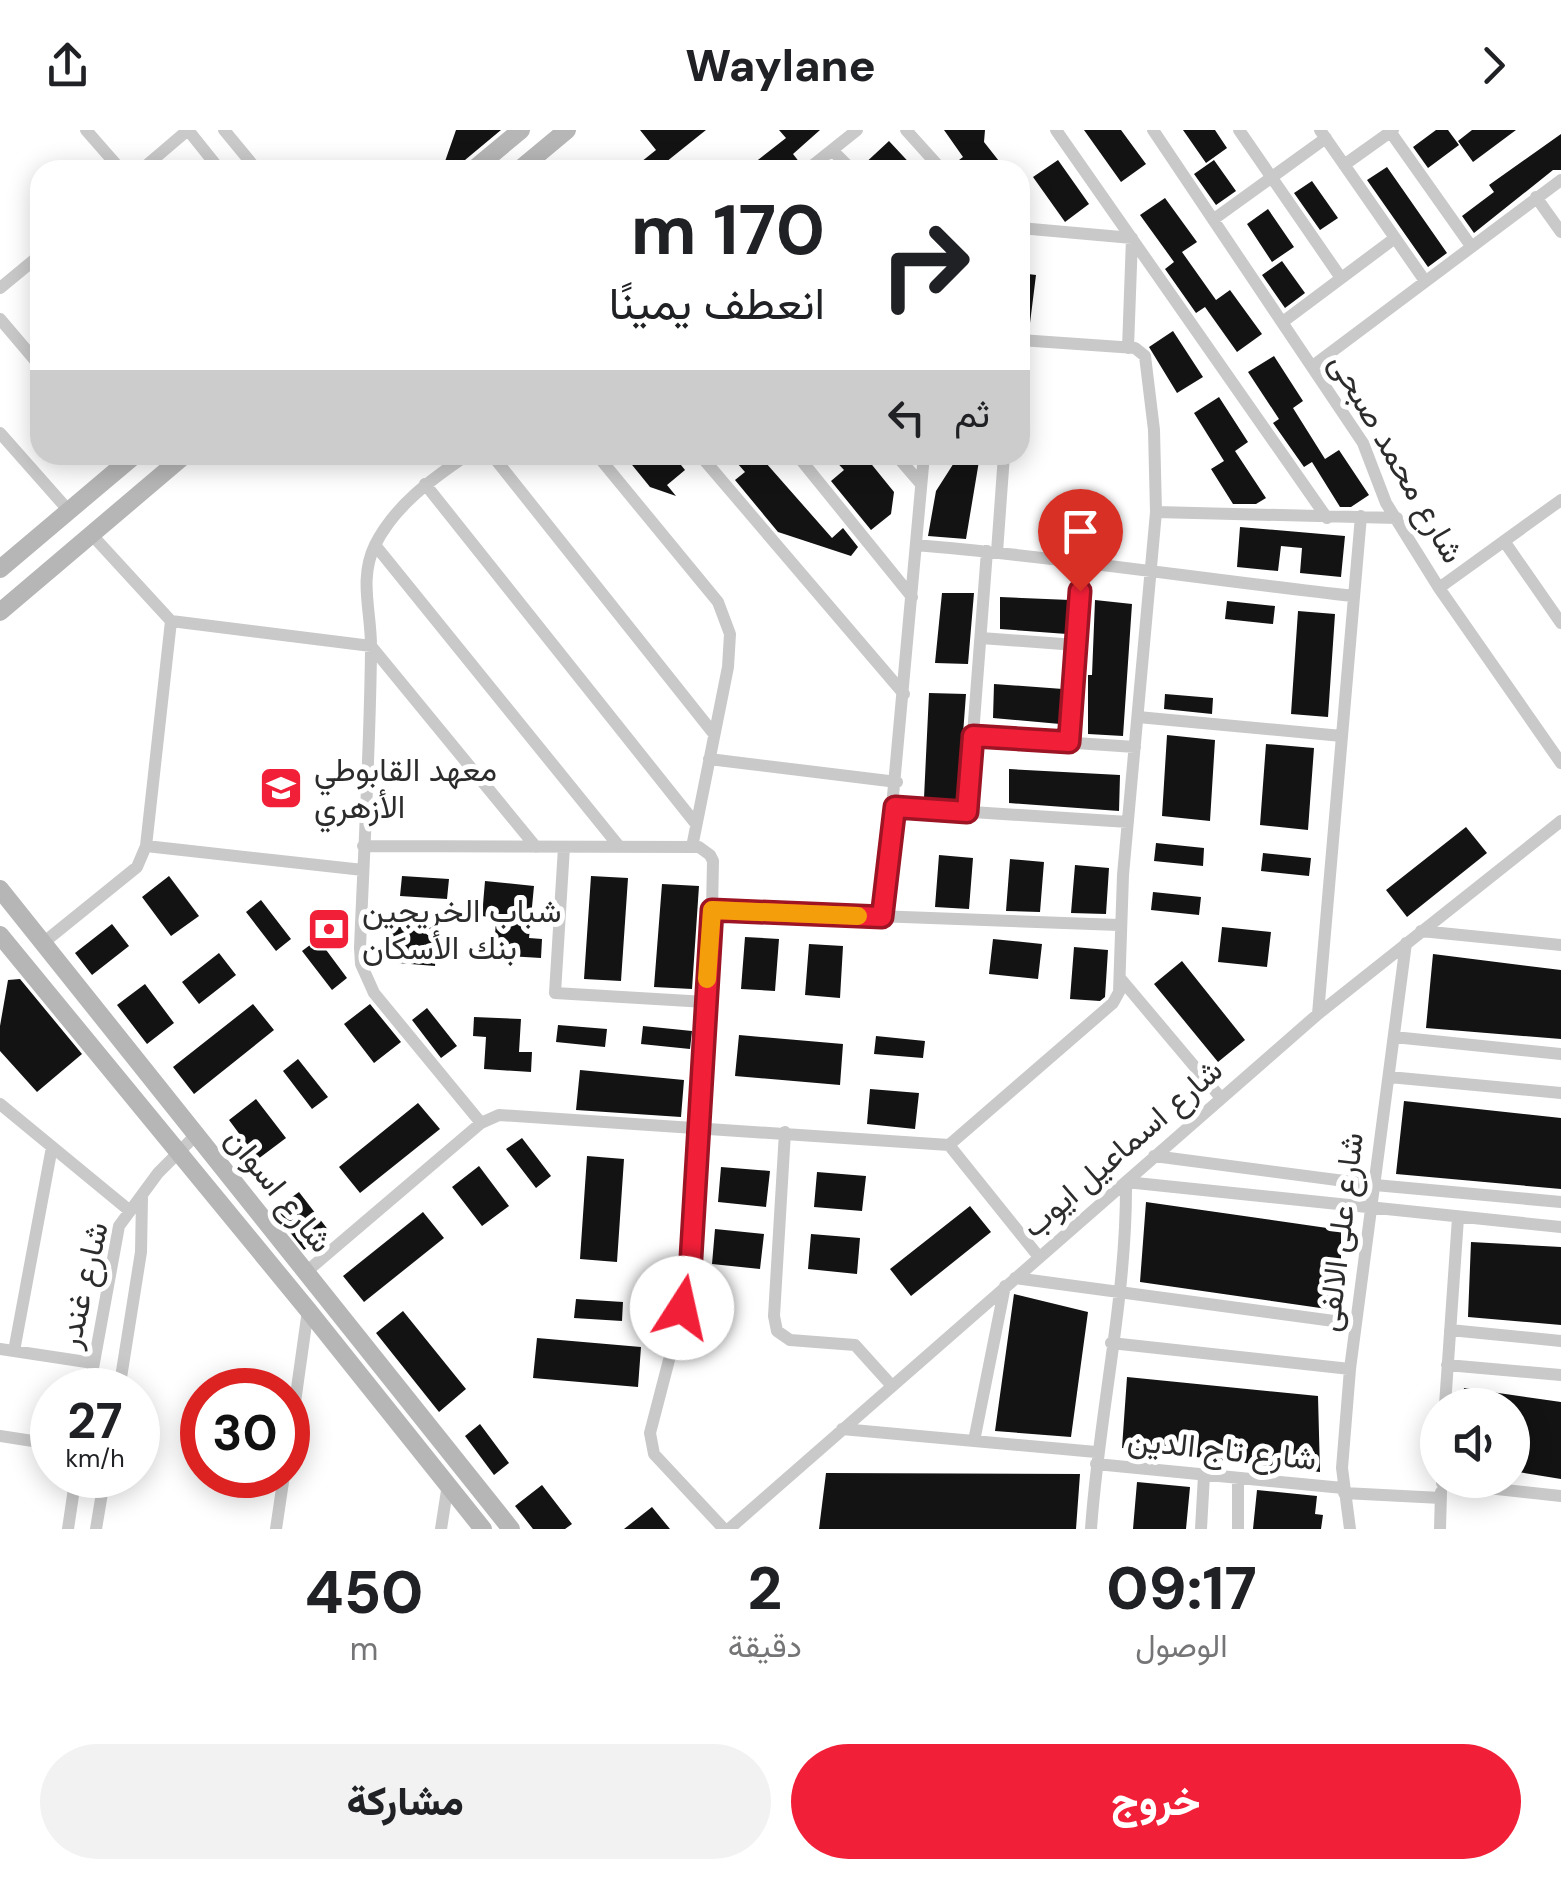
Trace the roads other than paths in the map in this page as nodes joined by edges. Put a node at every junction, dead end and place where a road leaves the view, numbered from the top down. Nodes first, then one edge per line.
1 (86, 130) edge
2 (188, 130) edge
3 (521, 130) edge
4 (567, 130) edge
5 (856, 130) edge
6 (906, 130) edge
7 (1056, 130) edge
8 (1154, 130) edge
9 (1240, 130) edge
10 (1391, 131) edge
11 (231, 132) edge
12 (1323, 134) edge
13 (499, 148) junction
14 (832, 150) junction
15 (112, 160) edge
16 (152, 160) edge
17 (212, 160) edge
18 (250, 160) edge
19 (484, 160) edge
20 (509, 160) edge
21 (530, 160) edge
22 (820, 160) edge
23 (842, 160) edge
24 (933, 160) edge
25 (1344, 165) junction
26 (1272, 177) junction
27 (1561, 180) edge
28 (1536, 197) junction
29 (1214, 218) junction
30 (1030, 229) edge
31 (1561, 232) edge
32 (1132, 238) junction
33 (1395, 238) junction
34 (1471, 246) junction
35 (30, 263) edge
36 (1341, 278) junction
37 (1425, 281) junction
38 (0, 288) edge
39 (0, 319) edge
40 (1284, 321) junction
41 (1030, 341) edge
42 (1128, 348) junction
43 (30, 354) edge
44 (1314, 365) junction
45 (0, 432) edge
46 (118, 465) edge
47 (173, 465) edge
48 (453, 465) edge
49 (500, 465) edge
50 (606, 465) edge
51 (709, 465) edge
52 (805, 465) edge
53 (905, 465) edge
54 (923, 465) edge
55 (1003, 465) edge
56 (425, 484) junction
57 (921, 484) junction
58 (1561, 500) edge
59 (69, 512) junction
60 (1156, 512) junction
61 (1361, 516) junction
62 (1328, 518) junction
63 (1396, 518) junction
64 (92, 535) junction
65 (1504, 541) junction
66 (916, 545) junction
67 (374, 546) junction
68 (992, 551) junction
69 (1082, 564) junction
70 (0, 569) edge
71 (1151, 574) junction
72 (1439, 588) junction
73 (25, 591) junction
74 (1354, 596) junction
75 (912, 597) junction
76 (0, 612) edge
77 (171, 621) junction
78 (1561, 623) edge
79 (980, 638) junction
80 (1076, 645) junction
81 (371, 646) junction
82 (904, 694) junction
83 (1138, 717) junction
84 (714, 734) junction
85 (973, 736) junction
86 (1342, 736) junction
87 (1069, 742) junction
88 (1135, 747) junction
89 (709, 759) junction
90 (1561, 763) edge
91 (897, 782) junction
92 (895, 807) junction
93 (967, 812) junction
94 (1128, 822) junction
95 (1561, 822) edge
96 (696, 824) junction
97 (618, 845) junction
98 (146, 846) junction
99 (363, 846) junction
100 (536, 846) junction
101 (564, 847) junction
102 (692, 847) junction
103 (363, 870) junction
104 (0, 890) edge
105 (712, 910) junction
106 (882, 917) junction
107 (1120, 926) junction
108 (1422, 931) junction
109 (1, 943) edge
110 (43, 943) junction
111 (1406, 943) junction
112 (1561, 945) edge
113 (1120, 978) junction
114 (706, 1002) junction
115 (1318, 1014) junction
116 (1394, 1037) junction
117 (1561, 1054) edge
118 (1388, 1077) junction
119 (1561, 1092) edge
120 (1221, 1098) junction
121 (0, 1104) edge
122 (481, 1123) junction
123 (698, 1126) junction
124 (786, 1132) junction
125 (196, 1135) junction
126 (950, 1145) junction
127 (52, 1148) junction
128 (178, 1151) junction
129 (1154, 1156) junction
130 (1126, 1182) junction
131 (1374, 1184) junction
132 (142, 1198) junction
133 (1561, 1202) edge
134 (1371, 1210) junction
135 (130, 1211) junction
136 (1458, 1218) junction
137 (1561, 1227) edge
138 (1039, 1257) junction
139 (306, 1272) junction
140 (1010, 1282) junction
141 (1118, 1292) junction
142 (308, 1310) junction
143 (1356, 1324) junction
144 (1450, 1330) junction
145 (1561, 1341) edge
146 (1111, 1343) junction
147 (7, 1350) edge
148 (93, 1363) junction
149 (1447, 1365) junction
150 (92, 1368) edge
151 (122, 1368) edge
152 (300, 1368) edge
153 (1350, 1369) junction
154 (1561, 1375) edge
155 (892, 1386) junction
156 (1446, 1388) edge
157 (842, 1429) junction
158 (0, 1436) edge
159 (30, 1441) edge
160 (974, 1441) junction
161 (1096, 1458) junction
162 (1204, 1475) junction
163 (1238, 1479) junction
164 (448, 1484) junction
165 (1344, 1491) junction
166 (1530, 1492) edge
167 (1420, 1496) edge
168 (1561, 1496) edge
169 (73, 1498) edge
170 (101, 1498) edge
171 (281, 1498) edge
172 (1441, 1498) edge
173 (68, 1529) edge
174 (96, 1529) edge
175 (276, 1529) edge
176 (441, 1529) edge
177 (483, 1529) edge
178 (511, 1529) edge
179 (727, 1529) edge
180 (1092, 1529) edge
181 (1201, 1529) edge
182 (1238, 1529) edge
183 (1350, 1529) edge
184 (1440, 1529) edge

1 - 15 street
2 - 16 street
2 - 17 street
3 - 13 street
4 - 21 street
5 - 14 street
6 - 24 street
7 - 32 street
8 - 29 street, شارع محمد صبحى
9 - 26 street
10 - 25 street
10 - 34 street
11 - 18 street
12 - 25 street
12 - 26 street
13 - 19 street
13 - 20 street
14 - 22 street
14 - 23 street
25 - 33 street
26 - 29 street
26 - 36 street
27 - 28 street
28 - 31 street
28 - 34 street
29 - 40 street, شارع محمد صبحى
30 - 32 street
32 - 42 street
32 - 62 street
33 - 36 street
33 - 37 street
34 - 37 street
35 - 38 street
36 - 40 street
37 - 44 street
39 - 43 street
40 - 44 street, شارع محمد صبحى
41 - 42 street
42 - 60 street
44 - 63 street, شارع محمد صبحى
45 - 59 street
46 - 59 street
47 - 64 street
48 - 56 street
49 - 84 street
50 - 84 street
51 - 82 street
52 - 75 street
53 - 57 street
54 - 57 street
55 - 68 street
56 - 67 street
56 - 96 street
57 - 66 street
58 - 65 street
59 - 70 street
60 - 62 street
60 - 71 street
61 - 62 street
61 - 63 street
61 - 74 street
63 - 72 street, شارع محمد صبحى
64 - 73 street
64 - 77 street
65 - 72 street
65 - 78 street
66 - 68 street
66 - 75 street
67 - 81 street
67 - 97 street
68 - 69 street
68 - 79 street
69 - 71 street
69 - 80 street
70 - 73 street
71 - 74 street
71 - 83 street
72 - 90 street, شارع محمد صبحى
73 - 76 street
74 - 86 street
75 - 82 street
77 - 81 street
77 - 98 street
79 - 80 street
79 - 85 street
80 - 87 street
81 - 99 street
81 - 100 street
82 - 91 street
83 - 86 street
83 - 88 street
84 - 89 street
85 - 87 street
85 - 93 street
86 - 115 street
87 - 88 street
88 - 94 street
89 - 91 street
89 - 96 street
91 - 92 street
92 - 93 street
92 - 106 street
93 - 94 street
94 - 107 street
95 - 108 street, شارع اسماعيل ايوب
96 - 102 street
97 - 101 street
97 - 102 street
98 - 103 street
98 - 110 street
99 - 100 street
99 - 103 street
100 - 101 street
101 - 114 street
102 - 105 street
103 - 122 street
104 - 110 street, شارع اسوان
105 - 106 street
105 - 114 street
106 - 107 street
107 - 113 street
108 - 111 street, شارع اسماعيل ايوب
108 - 112 street
109 - 128 street, شارع اسوان
110 - 125 street, شارع اسوان
111 - 115 street, شارع اسماعيل ايوب
111 - 116 street, شارع على الالفى
113 - 120 street
113 - 126 street
114 - 123 street
115 - 120 street, شارع اسماعيل ايوب
116 - 117 street
116 - 118 street, شارع على الالفى
118 - 119 street
118 - 131 street, شارع على الالفى
120 - 129 street, شارع اسماعيل ايوب
121 - 127 street
122 - 123 street
122 - 139 street
123 - 124 street
123 - 179 street
124 - 126 street
124 - 155 street
125 - 128 street, شارع غندر
125 - 139 street, شارع اسوان
126 - 138 street
127 - 135 street
127 - 147 street
128 - 132 street, شارع غندر
128 - 142 street, شارع اسوان
129 - 130 street, شارع اسماعيل ايوب
129 - 131 street
130 - 134 street
130 - 138 street, شارع اسماعيل ايوب
130 - 141 street
131 - 133 street
131 - 134 street, شارع على الالفى
132 - 135 street, شارع غندر
132 - 151 street, شارع غندر
134 - 136 street
134 - 143 street, شارع على الالفى
135 - 148 street, شارع غندر
136 - 137 street
136 - 144 street
138 - 140 street, شارع اسماعيل ايوب
139 - 178 street, شارع اسوان
140 - 141 street
140 - 155 street, شارع اسماعيل ايوب
140 - 160 street
141 - 143 street
141 - 146 street
142 - 152 street
142 - 164 street, شارع اسوان
143 - 153 street, شارع على الالفى
144 - 145 street
144 - 149 street
146 - 153 street
146 - 161 street
147 - 148 street
148 - 150 street, شارع غندر
149 - 154 street
149 - 156 street
153 - 165 street, شارع على الالفى
155 - 157 street, شارع اسماعيل ايوب
157 - 160 street, شارع تاج الدين
157 - 179 street, شارع اسماعيل ايوب
158 - 159 street
160 - 161 street, شارع تاج الدين
161 - 162 street, شارع تاج الدين
161 - 180 street
162 - 163 street, شارع تاج الدين
162 - 181 street
163 - 165 street, شارع تاج الدين
163 - 182 street
164 - 176 street
164 - 177 street, شارع اسوان
165 - 167 street, شارع تاج الدين
165 - 183 street, شارع على الالفى
166 - 168 street
169 - 173 street
170 - 174 street
171 - 175 street
172 - 184 street

